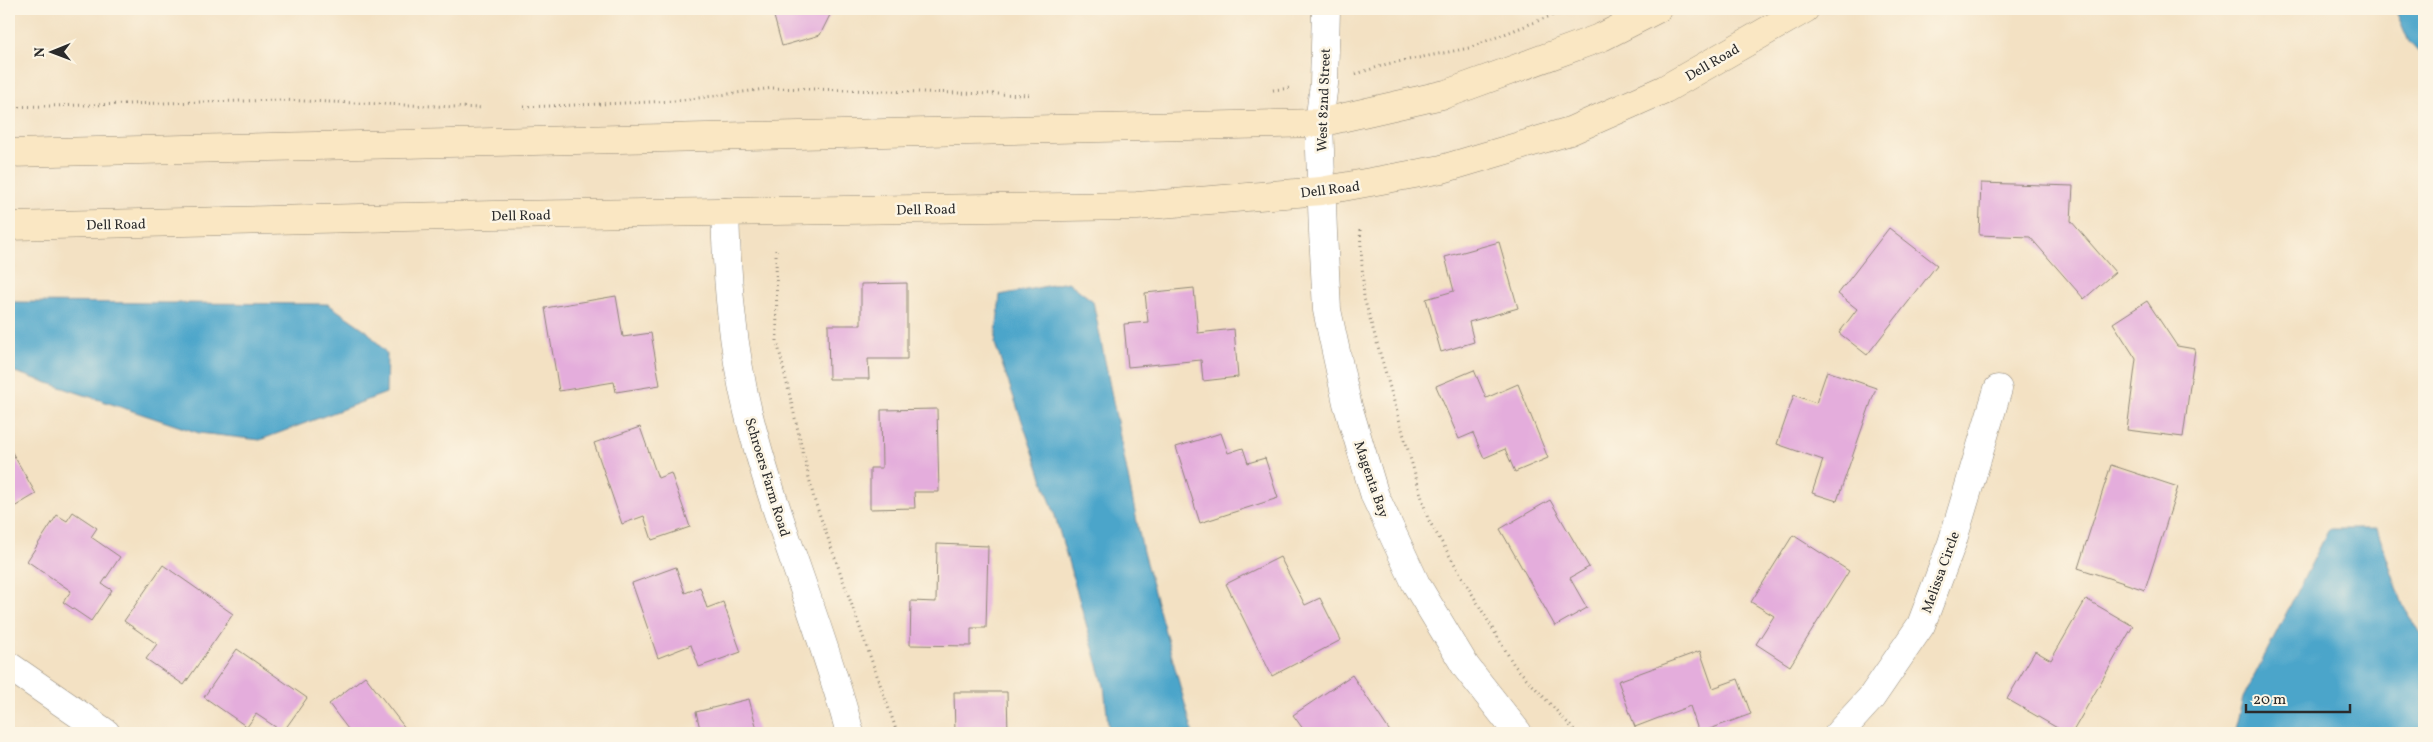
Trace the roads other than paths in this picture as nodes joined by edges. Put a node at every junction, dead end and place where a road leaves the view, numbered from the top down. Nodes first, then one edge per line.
1 (1326, 9) edge
2 (1657, 9) edge
3 (1805, 9) edge
4 (1319, 123) junction
5 (9, 153) edge
6 (1321, 191) junction
7 (725, 212) junction
8 (9, 226) edge
9 (1998, 389) dead end
10 (9, 666) edge
11 (106, 733) edge
12 (850, 733) edge
13 (1518, 733) edge
14 (1839, 733) edge

1 - 4 street, West 82nd Street
2 - 4 main road
3 - 6 main road, Dell Road
4 - 5 main road
4 - 6 street, West 82nd Street
6 - 7 main road, Dell Road
6 - 13 street, Magenta Bay
7 - 8 main road, Dell Road
7 - 12 street, Schroers Farm Road
9 - 14 street, Melissa Circle
10 - 11 street

